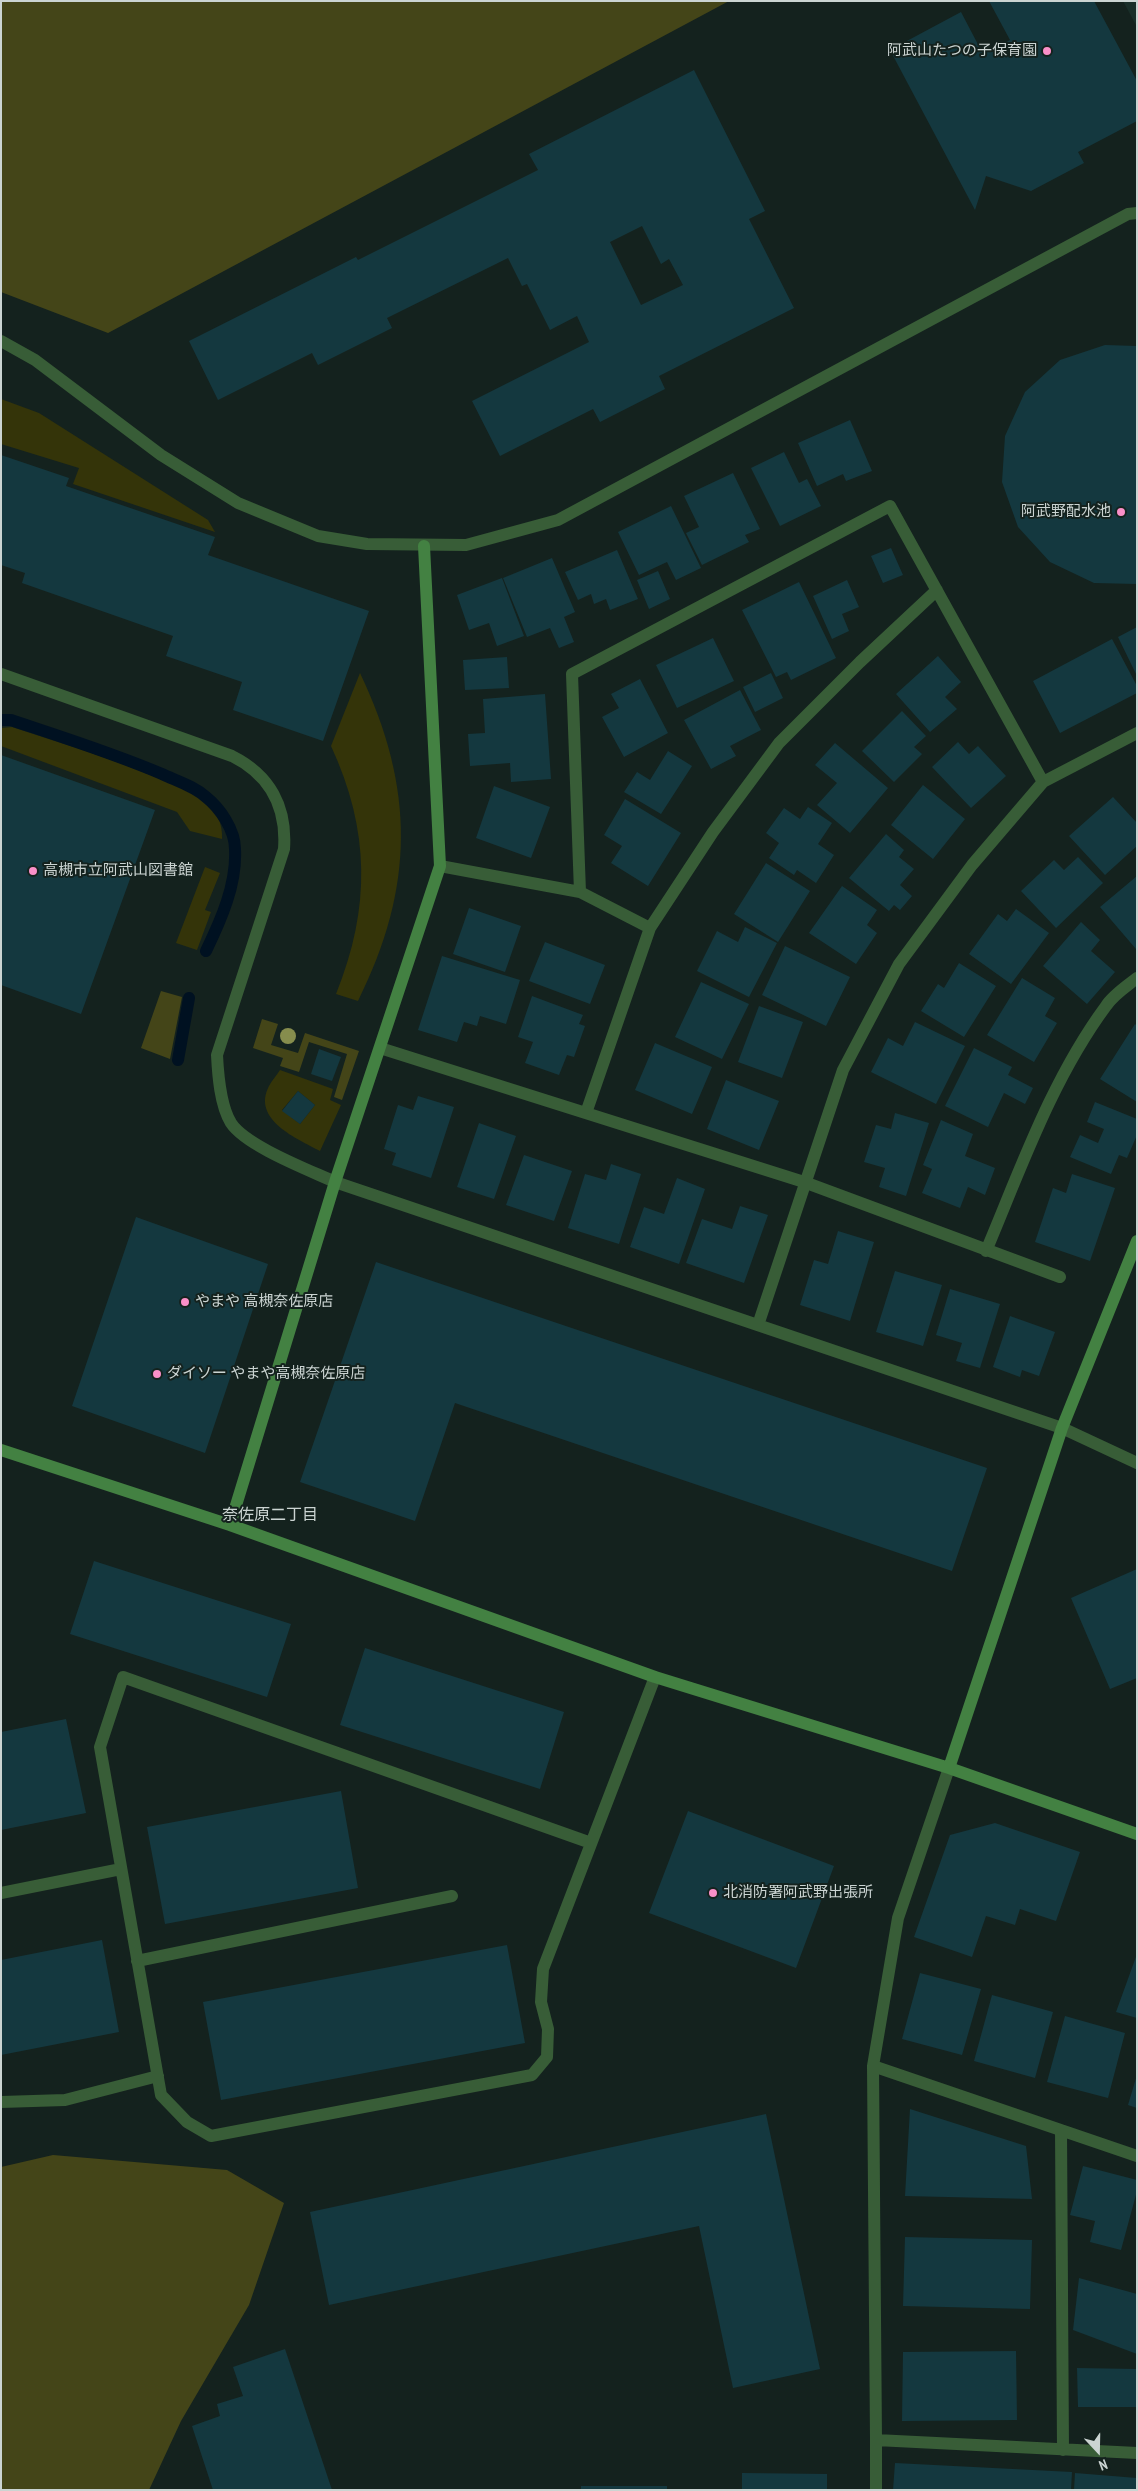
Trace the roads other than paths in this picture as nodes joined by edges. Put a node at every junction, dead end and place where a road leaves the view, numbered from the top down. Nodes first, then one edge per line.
1 (1137, 213) edge
2 (1, 341) edge
3 (424, 546) junction
4 (937, 590) junction
5 (1, 674) edge
6 (1137, 733) edge
7 (1043, 782) junction
8 (440, 866) junction
9 (580, 892) junction
10 (650, 928) junction
11 (1137, 978) edge
12 (380, 1048) junction
13 (586, 1113) junction
14 (335, 1182) junction
15 (804, 1182) junction
16 (1137, 1241) edge
17 (986, 1251) junction
18 (1060, 1277) dead end
19 (758, 1325) junction
20 (1062, 1428) junction
21 (1, 1450) edge
22 (1137, 1463) edge
23 (230, 1525) junction
24 (655, 1677) junction
25 (949, 1768) junction
26 (1137, 1834) edge
27 (591, 1843) junction
28 (121, 1869) junction
29 (1, 1893) edge
30 (452, 1896) dead end
31 (137, 1961) junction
32 (872, 2066) junction
33 (158, 2076) junction
34 (1, 2102) edge
35 (1061, 2130) junction
36 (1137, 2156) edge
37 (876, 2440) junction
38 (1063, 2450) junction
39 (1137, 2454) edge
40 (876, 2490) edge

1 - 3 street
2 - 3 street
3 - 8 street
4 - 7 street
4 - 9 street
4 - 10 street
5 - 14 street
6 - 7 street
7 - 15 street
8 - 9 street
8 - 12 street
9 - 10 street
10 - 13 street
11 - 17 street
12 - 13 street
12 - 14 street
13 - 15 street
14 - 19 street
14 - 23 street
15 - 17 street
15 - 19 street
16 - 20 street
17 - 18 street
19 - 20 street
20 - 22 street
20 - 25 street
21 - 23 street
23 - 24 street
24 - 25 street
24 - 27 street
25 - 26 street
25 - 32 street
27 - 28 street
27 - 33 street
28 - 29 street
28 - 31 street
30 - 31 street
31 - 33 street
32 - 35 street
32 - 37 street
33 - 34 street
35 - 36 street
35 - 38 street
37 - 38 street
37 - 40 street
38 - 39 street

